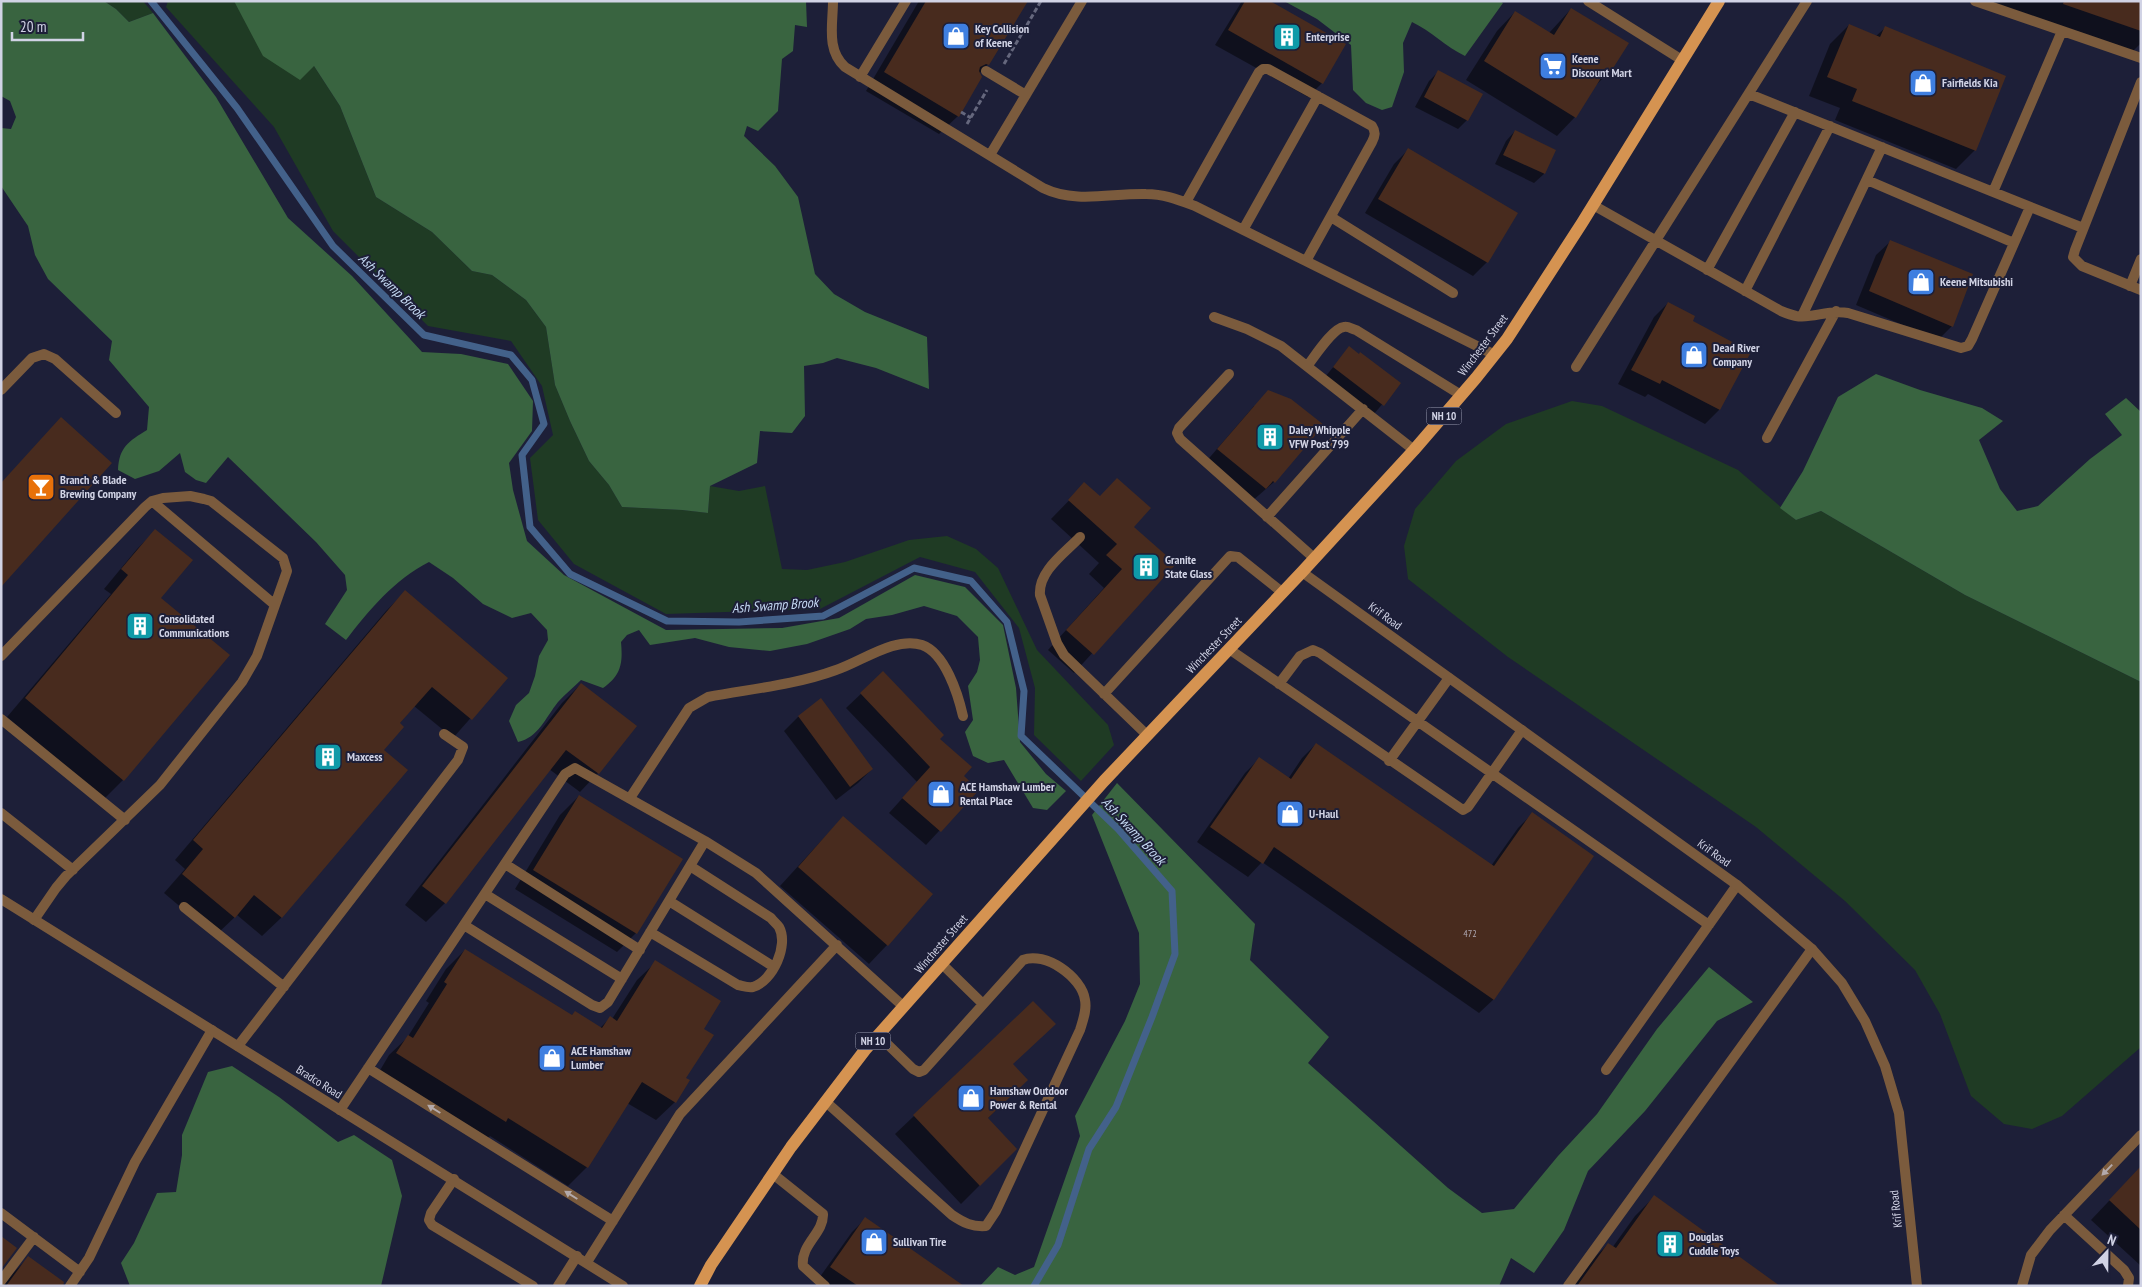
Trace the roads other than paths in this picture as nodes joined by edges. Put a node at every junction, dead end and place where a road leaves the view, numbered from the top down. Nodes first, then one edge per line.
1 (833, 1) edge
2 (906, 1) edge
3 (1082, 1) edge
4 (1588, 1) edge
5 (1718, 1) edge
6 (1807, 1) edge
7 (1975, 1) edge
8 (2062, 31) junction
9 (2141, 58) edge
10 (1682, 60) junction
11 (986, 71) dead end
12 (860, 77) junction
13 (2141, 82) edge
14 (1749, 94) junction
15 (1026, 95) junction
16 (1318, 96) junction
17 (1795, 112) junction
18 (1830, 126) junction
19 (1882, 147) junction
20 (990, 156) junction
21 (1867, 180) junction
22 (1993, 192) junction
23 (1186, 202) junction
24 (1594, 205) junction
25 (2030, 207) junction
26 (1331, 217) junction
27 (2083, 228) junction
28 (1243, 230) junction
29 (1655, 241) junction
30 (2014, 242) junction
31 (2141, 259) edge
32 (1306, 261) junction
33 (1707, 270) junction
34 (2130, 286) junction
35 (2141, 290) edge
36 (1745, 291) junction
37 (1452, 293) dead end
38 (1836, 311) junction
39 (1802, 316) junction
40 (1214, 317) dead end
41 (1495, 355) junction
42 (1308, 365) junction
43 (1576, 366) dead end
44 (1229, 374) dead end
45 (1, 390) edge
46 (1461, 396) junction
47 (1363, 409) junction
48 (116, 413) dead end
49 (1767, 438) dead end
50 (1414, 450) junction
51 (152, 501) junction
52 (1267, 517) junction
53 (1080, 537) dead end
54 (1314, 558) junction
55 (1302, 572) junction
56 (1282, 593) junction
57 (275, 605) junction
58 (1229, 649) junction
59 (1, 656) edge
60 (1449, 678) junction
61 (1279, 684) junction
62 (1104, 694) junction
63 (963, 716) dead end
64 (1, 719) edge
65 (1418, 722) junction
66 (1522, 730) junction
67 (444, 734) dead end
68 (1147, 735) junction
69 (1389, 761) junction
70 (1492, 773) junction
71 (630, 798) junction
72 (1, 813) edge
73 (125, 820) junction
74 (705, 841) junction
75 (504, 864) junction
76 (690, 866) junction
77 (73, 870) junction
78 (1737, 885) junction
79 (485, 894) junction
80 (1, 900) edge
81 (669, 901) junction
82 (184, 908) dead end
83 (34, 920) junction
84 (464, 925) junction
85 (1709, 925) junction
86 (650, 932) junction
87 (837, 945) junction
88 (1812, 949) junction
89 (640, 950) junction
90 (942, 964) junction
91 (774, 967) junction
92 (622, 979) junction
93 (284, 986) junction
94 (983, 1004) junction
95 (904, 1007) junction
96 (212, 1030) junction
97 (878, 1035) junction
98 (238, 1046) junction
99 (368, 1068) junction
100 (1606, 1070) dead end
101 (826, 1102) junction
102 (340, 1110) junction
103 (2141, 1135) edge
104 (773, 1174) junction
105 (454, 1179) junction
106 (1, 1213) edge
107 (2064, 1215) junction
108 (613, 1221) junction
109 (34, 1237) junction
110 (577, 1256) junction
111 (587, 1262) junction
112 (80, 1272) junction
113 (1, 1281) edge
114 (70, 1286) edge
115 (533, 1286) edge
116 (558, 1286) edge
117 (623, 1286) edge
118 (700, 1286) edge
119 (825, 1286) edge
120 (1568, 1286) edge
121 (1917, 1286) edge
122 (2022, 1286) edge
123 (2128, 1286) edge

1 - 12 street
2 - 12 street
3 - 15 street
4 - 10 street
5 - 10 main road, Winchester Street / NH 10
6 - 14 street
7 - 8 street
8 - 9 street
8 - 22 street
10 - 24 main road, Winchester Street / NH 10
11 - 15 street
12 - 20 street
13 - 27 street
14 - 17 street
14 - 29 street
15 - 20 street
16 - 23 street
16 - 26 street
16 - 28 street
17 - 18 street
17 - 33 street
18 - 19 street
18 - 36 street
19 - 21 street
19 - 22 street
20 - 23 street
21 - 30 street
21 - 39 street
22 - 25 street
23 - 28 street
24 - 29 street
24 - 41 main road, Winchester Street / NH 10
25 - 27 street
25 - 30 street
26 - 32 street
26 - 37 street
27 - 34 street
28 - 32 street
29 - 33 street
29 - 43 street
30 - 38 street
31 - 34 street
32 - 41 street
33 - 36 street
34 - 35 street
36 - 39 street
38 - 39 street
38 - 49 street
40 - 42 street
41 - 46 main road, Winchester Street / NH 10
42 - 46 street
42 - 47 street
44 - 52 street
45 - 48 street
46 - 50 main road, Winchester Street / NH 10
47 - 50 street
47 - 52 street
50 - 54 main road, Winchester Street / NH 10
51 - 57 street
51 - 57 street
51 - 59 street
52 - 54 street
53 - 62 street
54 - 55 main road, Winchester Street / NH 10
55 - 56 main road, Winchester Street / NH 10
55 - 60 street, Krif Road
56 - 58 main road, Winchester Street / NH 10
56 - 62 street
57 - 73 street
58 - 61 street
58 - 68 main road, Winchester Street / NH 10
60 - 65 street
60 - 66 street, Krif Road
61 - 65 street
61 - 69 street
62 - 68 street
63 - 71 street
64 - 73 street
65 - 69 street
65 - 70 street
66 - 70 street
66 - 78 street, Krif Road
67 - 93 street
68 - 90 main road, Winchester Street / NH 10
69 - 70 street
70 - 85 street
71 - 74 street
71 - 75 street
72 - 77 street
73 - 77 street
74 - 76 street
74 - 87 street
75 - 79 street
75 - 89 street
76 - 81 street
76 - 91 street
77 - 83 street
78 - 85 street
78 - 88 street, Krif Road
79 - 84 street
79 - 92 street
80 - 83 street, Bradco Road
81 - 86 street
81 - 91 street
82 - 93 street
83 - 96 street, Bradco Road
84 - 92 street
84 - 99 street
85 - 100 street
86 - 89 street
86 - 91 street
87 - 95 street
87 - 108 street
88 - 120 street
88 - 121 street, Krif Road
89 - 92 street
90 - 94 street
90 - 95 main road, Winchester Street / NH 10
93 - 98 street
94 - 97 street
94 - 101 street
95 - 97 main road, Winchester Street / NH 10
96 - 98 street, Bradco Road
96 - 112 street
97 - 101 main road, Winchester Street / NH 10
98 - 102 street, Bradco Road
99 - 102 street
108 -> 99 street
101 - 104 main road, Winchester Street / NH 10
102 - 105 street, Bradco Road
103 -> 107 street
104 - 118 main road, Winchester Street / NH 10
104 - 119 street
105 - 110 street, Bradco Road
105 - 115 street
106 - 109 street
107 - 122 street
107 - 123 street
108 - 111 street
109 - 112 street
109 - 113 street
110 - 111 street, Bradco Road
110 - 116 street
111 - 117 street, Bradco Road
112 - 114 street

